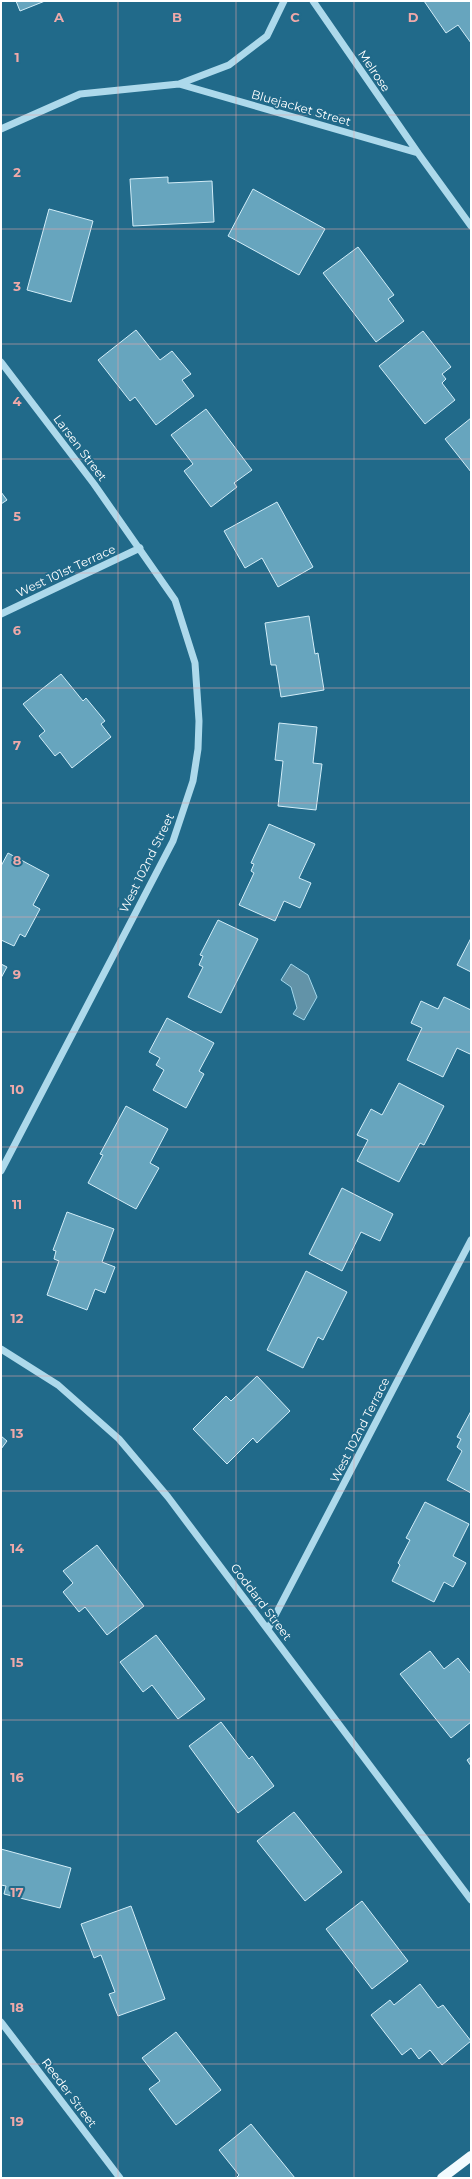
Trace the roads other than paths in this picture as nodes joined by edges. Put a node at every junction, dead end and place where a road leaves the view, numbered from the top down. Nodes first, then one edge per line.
1 (284, 1) edge
2 (313, 1) edge
3 (178, 84) junction
4 (1, 129) edge
5 (418, 153) junction
6 (471, 226) edge
7 (1, 362) edge
8 (140, 548) junction
9 (1, 614) edge
10 (1, 1171) edge
11 (471, 1240) edge
12 (1, 1349) edge
13 (268, 1629) junction
14 (471, 1900) edge
15 (1, 2022) edge
16 (471, 2156) edge
17 (120, 2178) edge
18 (442, 2178) edge

1 - 3 street, Bluejacket Street
2 - 5 street, Melrose
3 - 4 street, Bluejacket Street
3 - 5 street, Bluejacket Street
5 - 6 street, Melrose
7 - 8 street, Larsen Street
8 - 9 street, West 101st Terrace
8 - 10 street, West 102nd Street
11 - 13 street, West 102nd Terrace
12 - 13 street, Goddard Street
13 - 14 street, Goddard Street
15 - 17 street, Reeder Street
16 - 18 main road

